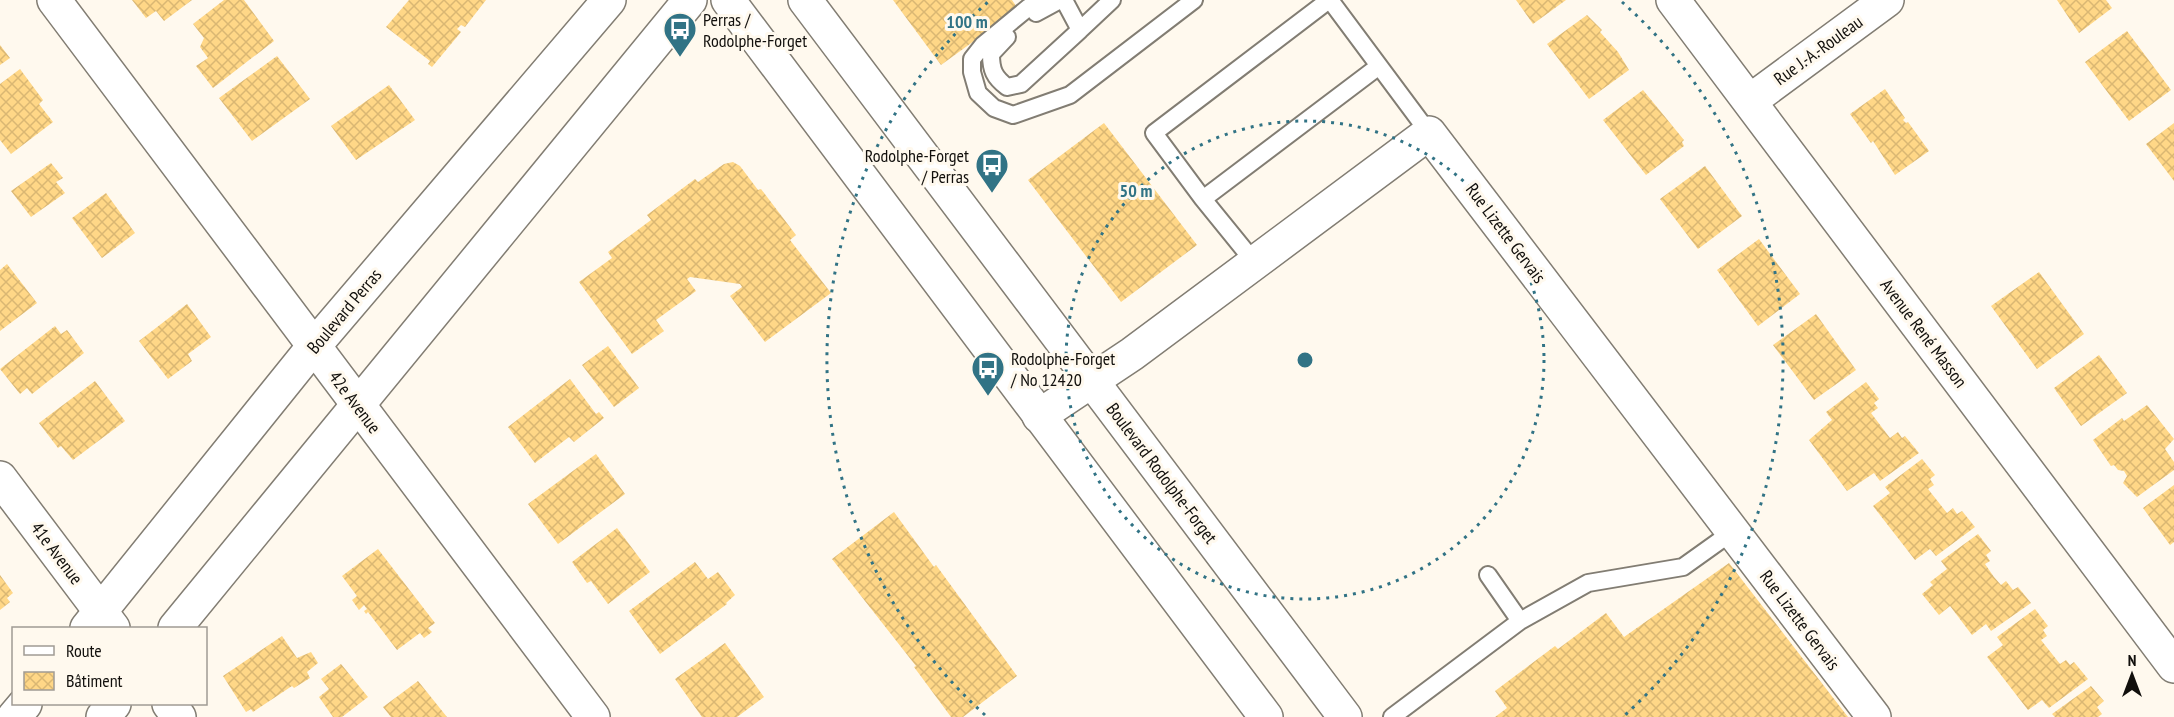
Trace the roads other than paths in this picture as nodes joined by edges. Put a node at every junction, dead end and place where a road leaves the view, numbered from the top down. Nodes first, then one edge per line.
1 (54, 0) edge
2 (609, 0) edge
3 (690, 0) edge
4 (728, 0) edge
5 (805, 0) edge
6 (1062, 0) edge
7 (1112, 0) edge
8 (1194, 0) edge
9 (1329, 0) edge
10 (1673, 0) edge
11 (1887, 0) edge
12 (1044, 7) junction
13 (1080, 30) junction
14 (1379, 66) junction
15 (1750, 100) junction
16 (1429, 133) junction
17 (1203, 199) junction
18 (1255, 263) junction
19 (314, 346) junction
20 (1093, 380) junction
21 (358, 408) junction
22 (1039, 416) junction
23 (0, 478) edge
24 (1732, 532) junction
25 (1488, 575) dead end
26 (1520, 621) junction
27 (100, 623) edge
28 (176, 627) edge
29 (2174, 666) edge
30 (24, 705) edge
31 (113, 705) edge
32 (170, 705) edge
33 (14, 717) edge
34 (103, 717) edge
35 (180, 717) edge
36 (593, 717) edge
37 (1266, 717) edge
38 (1344, 717) edge
39 (1392, 717) edge
40 (1874, 717) edge

1 - 19 street, 42e Avenue
2 - 19 street, Boulevard Perras
3 - 21 street
4 - 22 street
5 - 20 street, Boulevard Rodolphe-Forget
6 - 12 lane
6 - 13 lane
7 - 13 lane
8 - 12 lane
9 - 14 lane
9 - 17 lane
10 - 15 street, Avenue René Masson
11 - 15 street, Rue J.-A.-Rouleau
12 - 13 lane
14 - 16 lane
14 - 17 lane
15 - 29 street, Avenue René Masson
16 - 18 street
16 - 24 street, Rue Lizette Gervais
17 - 18 lane
18 - 20 street
19 - 21 street, 42e Avenue
19 - 27 street, Boulevard Perras
20 - 22 street
20 - 38 street, Boulevard Rodolphe-Forget
21 - 28 street
21 - 36 street, 42e Avenue
22 - 37 street
23 - 27 street, 41e Avenue
24 - 26 lane
24 - 40 street, Rue Lizette Gervais
25 - 26 lane
26 - 39 lane
30 - 33 street
31 - 34 street
32 - 35 street

